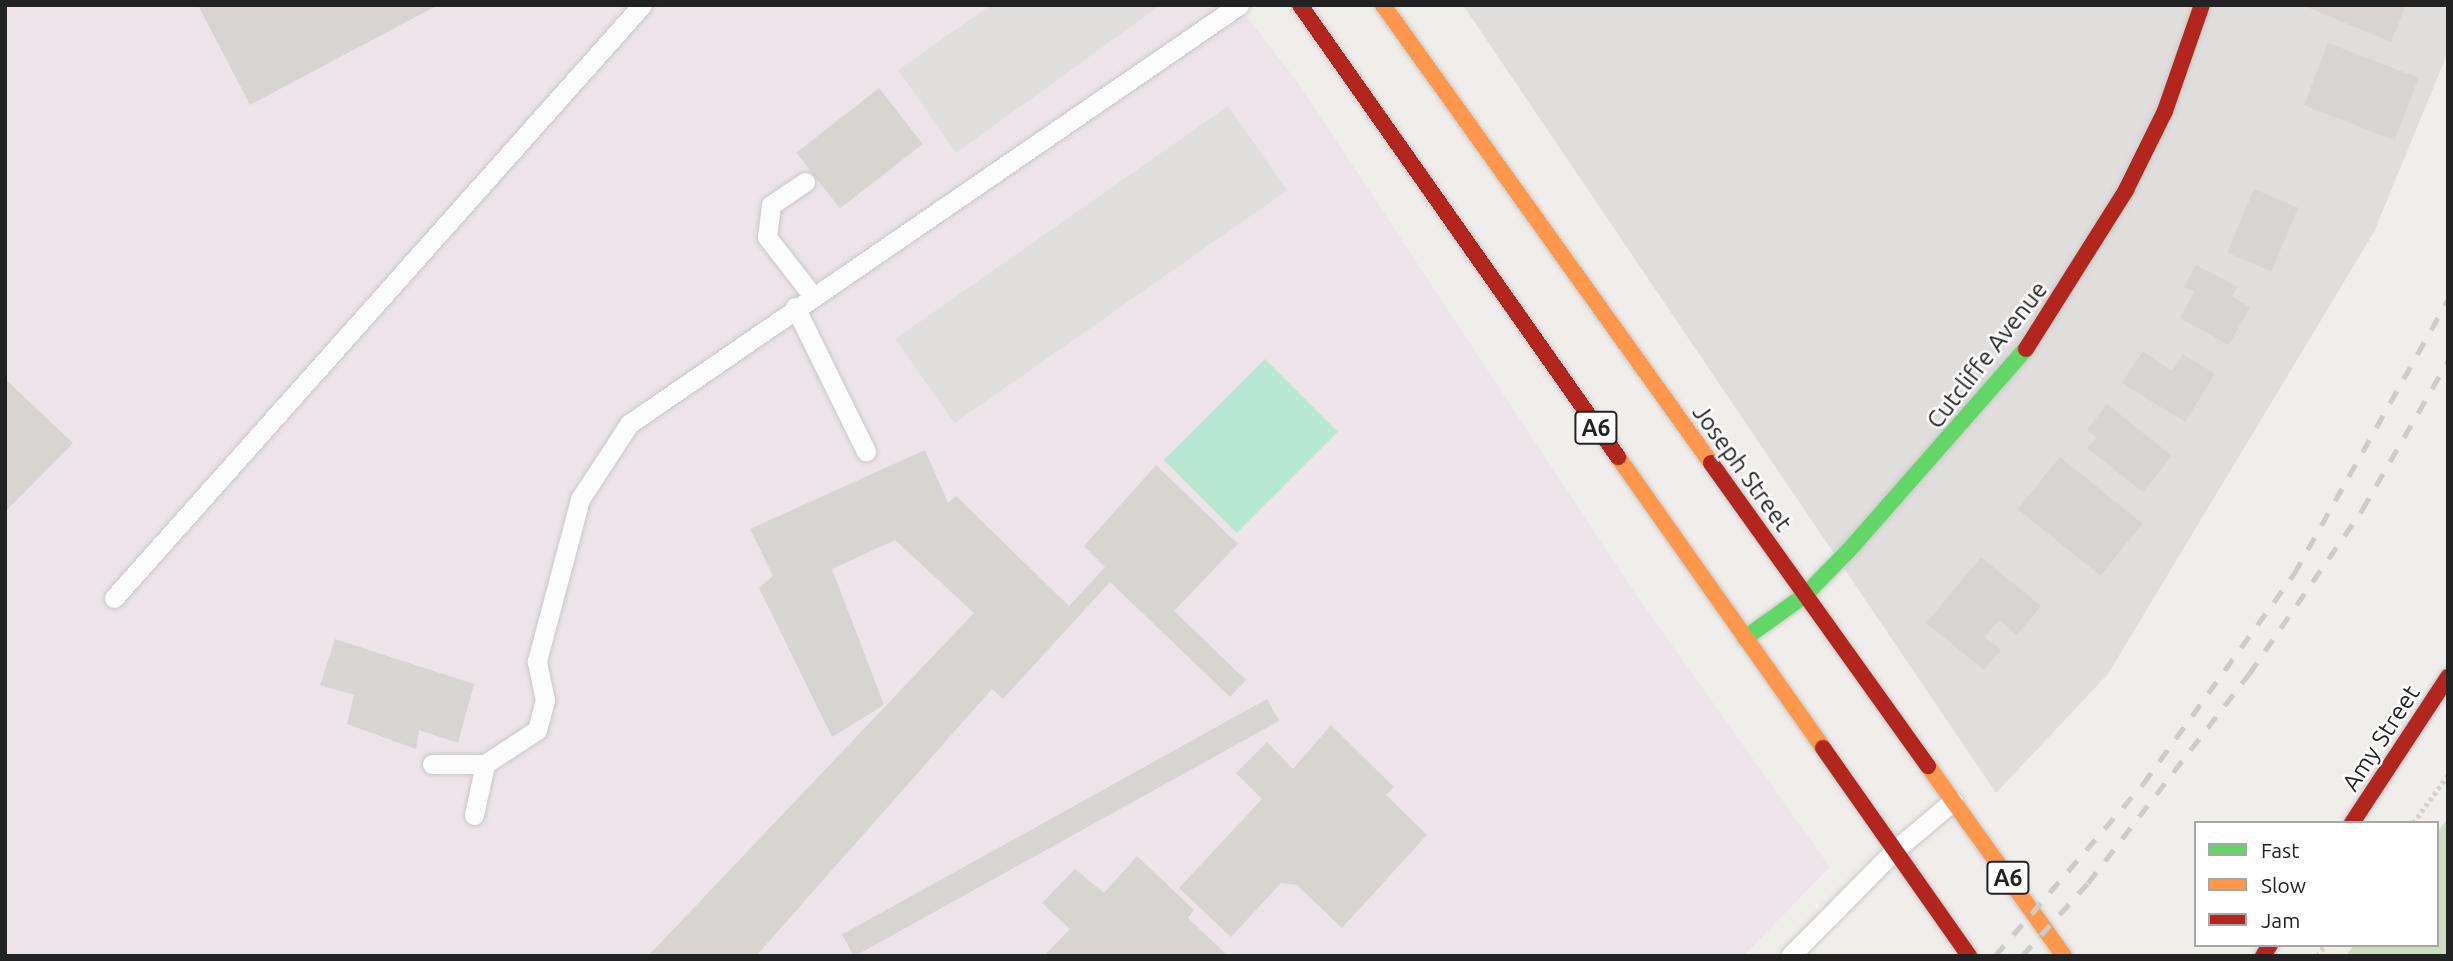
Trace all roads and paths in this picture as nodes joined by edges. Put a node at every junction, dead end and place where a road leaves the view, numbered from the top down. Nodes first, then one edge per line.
1 (642, 5) edge
2 (1239, 5) edge
3 (1300, 5) edge
4 (1383, 5) edge
5 (2202, 5) edge
6 (805, 182) dead end
7 (811, 295) junction
8 (795, 307) junction
9 (866, 452) dead end
10 (1805, 595) junction
11 (114, 598) dead end
12 (1745, 638) junction
13 (2448, 677) edge
14 (432, 764) dead end
15 (485, 764) junction
16 (2448, 775) edge
17 (1953, 801) junction
18 (474, 815) dead end
19 (2353, 821) edge
20 (2414, 821) edge
21 (1895, 850) junction
22 (1790, 956) edge
23 (1969, 956) edge
24 (2064, 956) edge

1 - 11 lane
2 - 7 lane
3 - 12 main road, A6
4 - 10 main road, Joseph Street / A6
5 - 10 main road, Cutcliffe Avenue
6 - 7 lane
7 - 8 lane
8 - 9 lane
8 - 15 lane
10 - 12 main road, Cutcliffe Avenue
10 - 17 main road, Joseph Street / A6
12 - 21 main road, A6
13 - 19 main road, Amy Street
14 - 15 lane
15 - 18 lane
16 - 20 path
17 - 21 lane
17 - 24 main road, Joseph Street / A6
21 - 22 lane
21 - 23 main road, A6

